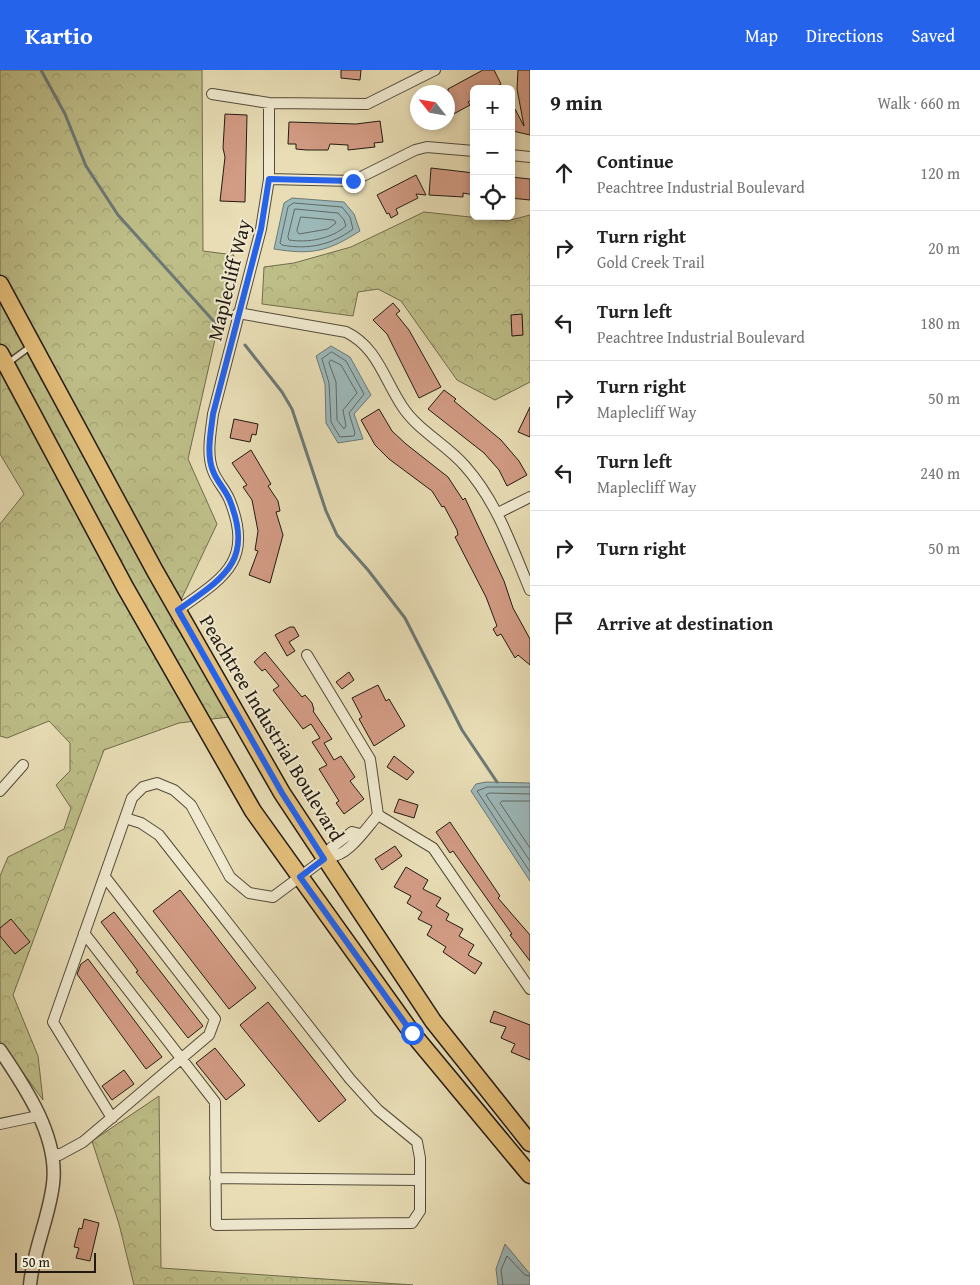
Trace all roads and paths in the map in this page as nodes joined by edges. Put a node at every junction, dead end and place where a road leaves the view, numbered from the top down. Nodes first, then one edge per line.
1 (436, 70) edge
2 (212, 94) dead end
3 (270, 103) junction
4 (470, 151) edge
5 (515, 155) edge
6 (530, 157) edge
7 (269, 179) junction
8 (0, 284) edge
9 (238, 313) junction
10 (34, 345) junction
11 (2, 363) edge
12 (530, 498) edge
13 (498, 513) junction
14 (530, 590) edge
15 (178, 610) junction
16 (308, 655) dead end
17 (23, 765) dead end
18 (0, 791) edge
19 (378, 815) junction
20 (125, 818) junction
21 (326, 858) junction
22 (105, 877) junction
23 (300, 877) junction
24 (84, 933) junction
25 (530, 989) edge
26 (0, 1050) edge
27 (182, 1058) junction
28 (38, 1116) junction
29 (112, 1118) junction
30 (0, 1124) edge
31 (530, 1143) edge
32 (52, 1152) junction
33 (530, 1175) edge
34 (215, 1178) junction
35 (420, 1180) junction
36 (30, 1285) edge

1 - 3 street
2 - 3 street
3 - 7 street, Maplecliff Way
4 - 7 street
5 - 6 street
7 - 9 street, Maplecliff Way
8 - 10 main road, Peachtree Industrial Boulevard
9 - 13 street
9 - 15 street, Maplecliff Way
10 - 11 lane
10 - 15 main road, Peachtree Industrial Boulevard
11 - 23 main road
12 - 13 street
13 - 14 street
15 - 21 main road, Peachtree Industrial Boulevard
16 - 19 street
17 - 18 street
19 - 21 street
19 - 25 street
20 - 22 street
20 - 23 street
20 - 35 street
21 - 23 street
21 - 31 main road, Peachtree Industrial Boulevard
22 - 24 street
22 - 27 street
23 - 33 main road
24 - 27 street
24 - 29 street
26 - 28 street
27 - 29 street
27 - 34 street
28 - 30 street
28 - 32 street
29 - 32 street
32 - 36 street
34 - 35 street
34 - 35 street

